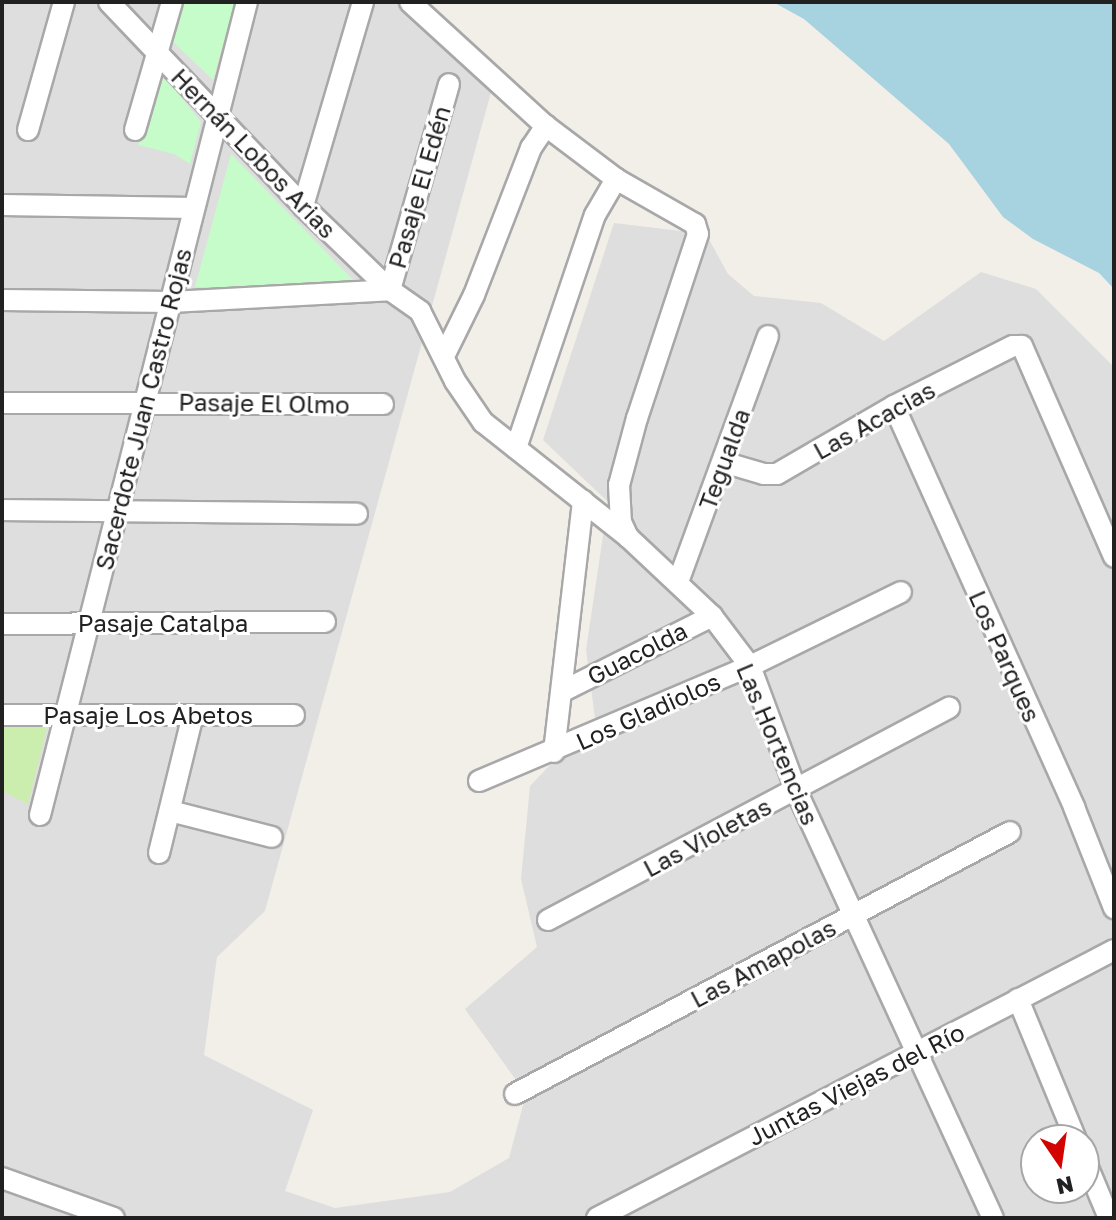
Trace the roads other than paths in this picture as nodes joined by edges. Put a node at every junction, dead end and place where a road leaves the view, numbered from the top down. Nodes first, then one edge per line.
1 (64, 2) edge
2 (109, 2) edge
3 (172, 2) edge
4 (247, 2) edge
5 (363, 2) edge
6 (410, 2) edge
7 (157, 52) junction
8 (449, 84) dead end
9 (217, 118) junction
10 (546, 126) junction
11 (28, 130) dead end
12 (135, 130) dead end
13 (616, 179) junction
14 (2, 205) edge
15 (303, 206) junction
16 (194, 208) junction
17 (396, 294) junction
18 (2, 300) edge
19 (171, 302) junction
20 (768, 336) dead end
21 (444, 356) junction
22 (145, 401) junction
23 (2, 403) edge
24 (383, 404) dead end
25 (894, 406) junction
26 (516, 448) junction
27 (723, 462) junction
28 (583, 501) junction
29 (2, 510) edge
30 (117, 512) junction
31 (357, 514) dead end
32 (628, 537) junction
33 (1114, 557) edge
34 (678, 582) junction
35 (901, 592) dead end
36 (712, 616) junction
37 (325, 622) dead end
38 (89, 623) junction
39 (2, 624) edge
40 (750, 666) junction
41 (563, 691) junction
42 (949, 708) dead end
43 (2, 715) edge
44 (66, 715) junction
45 (193, 715) junction
46 (294, 715) dead end
47 (554, 752) junction
48 (479, 781) dead end
49 (796, 790) junction
50 (170, 811) junction
51 (40, 815) dead end
52 (1010, 832) dead end
53 (272, 837) dead end
54 (159, 853) dead end
55 (1114, 908) edge
56 (852, 916) junction
57 (548, 920) dead end
58 (1114, 950) edge
59 (1018, 999) junction
60 (918, 1052) junction
61 (515, 1094) dead end
62 (1069, 1124) edge
63 (2, 1178) edge
64 (1100, 1196) edge
65 (114, 1218) edge
66 (597, 1218) edge
67 (993, 1218) edge
68 (1109, 1218) edge

1 - 11 street
2 - 7 street, Hernán Lobos Arias
3 - 7 street
4 - 9 street, Sacerdote Juan Castro Rojas
5 - 15 street
6 - 10 street
7 - 9 street, Hernán Lobos Arias
7 - 12 street
8 - 17 street, Pasaje El Edén
9 - 15 street, Hernán Lobos Arias
9 - 16 street, Sacerdote Juan Castro Rojas
10 - 13 street
10 - 21 street
13 - 26 street
13 - 32 street
14 - 16 street
15 - 17 street, Hernán Lobos Arias
16 - 19 street, Sacerdote Juan Castro Rojas
17 - 19 street
17 - 21 street, Hernán Lobos Arias
18 - 19 street
19 - 22 street, Sacerdote Juan Castro Rojas
20 - 27 street, Tegualda
21 - 26 street, Hernán Lobos Arias
22 - 23 street, Pasaje El Olmo
22 - 24 street, Pasaje El Olmo
22 - 30 street, Sacerdote Juan Castro Rojas
25 - 27 street, Las Acacias
25 - 33 street, Las Acacias
25 - 55 street, Los Parques
26 - 28 street, Las Hortencias
27 - 34 street, Tegualda
28 - 32 street, Las Hortencias
28 - 41 street
29 - 30 street
30 - 31 street
30 - 38 street, Sacerdote Juan Castro Rojas
32 - 34 street, Las Hortencias
34 - 36 street, Las Hortencias
35 - 40 street, Los Gladiolos
36 - 40 street, Las Hortencias
36 - 41 street, Guacolda
37 - 38 street, Pasaje Catalpa
38 - 39 street, Pasaje Catalpa
38 - 44 street, Sacerdote Juan Castro Rojas
40 - 47 street, Los Gladiolos
40 - 49 street, Las Hortencias
41 - 47 street
42 - 49 street, Las Violetas
43 - 44 street, Pasaje Los Abetos
44 - 45 street, Pasaje Los Abetos
44 - 51 street, Sacerdote Juan Castro Rojas
45 - 46 street, Pasaje Los Abetos
45 - 50 street
47 - 48 street, Los Gladiolos
49 - 56 street, Las Hortencias
49 - 57 street, Las Violetas
50 - 53 street
50 - 54 street
52 - 56 street, Las Amapolas
56 - 60 street, Las Hortencias
56 - 61 street, Las Amapolas
58 - 59 street, Juntas Viejas del Río
59 - 60 street, Juntas Viejas del Río
59 - 62 street
60 - 66 street, Juntas Viejas del Río
60 - 67 street, Las Hortencias
63 - 65 street
64 - 68 street

